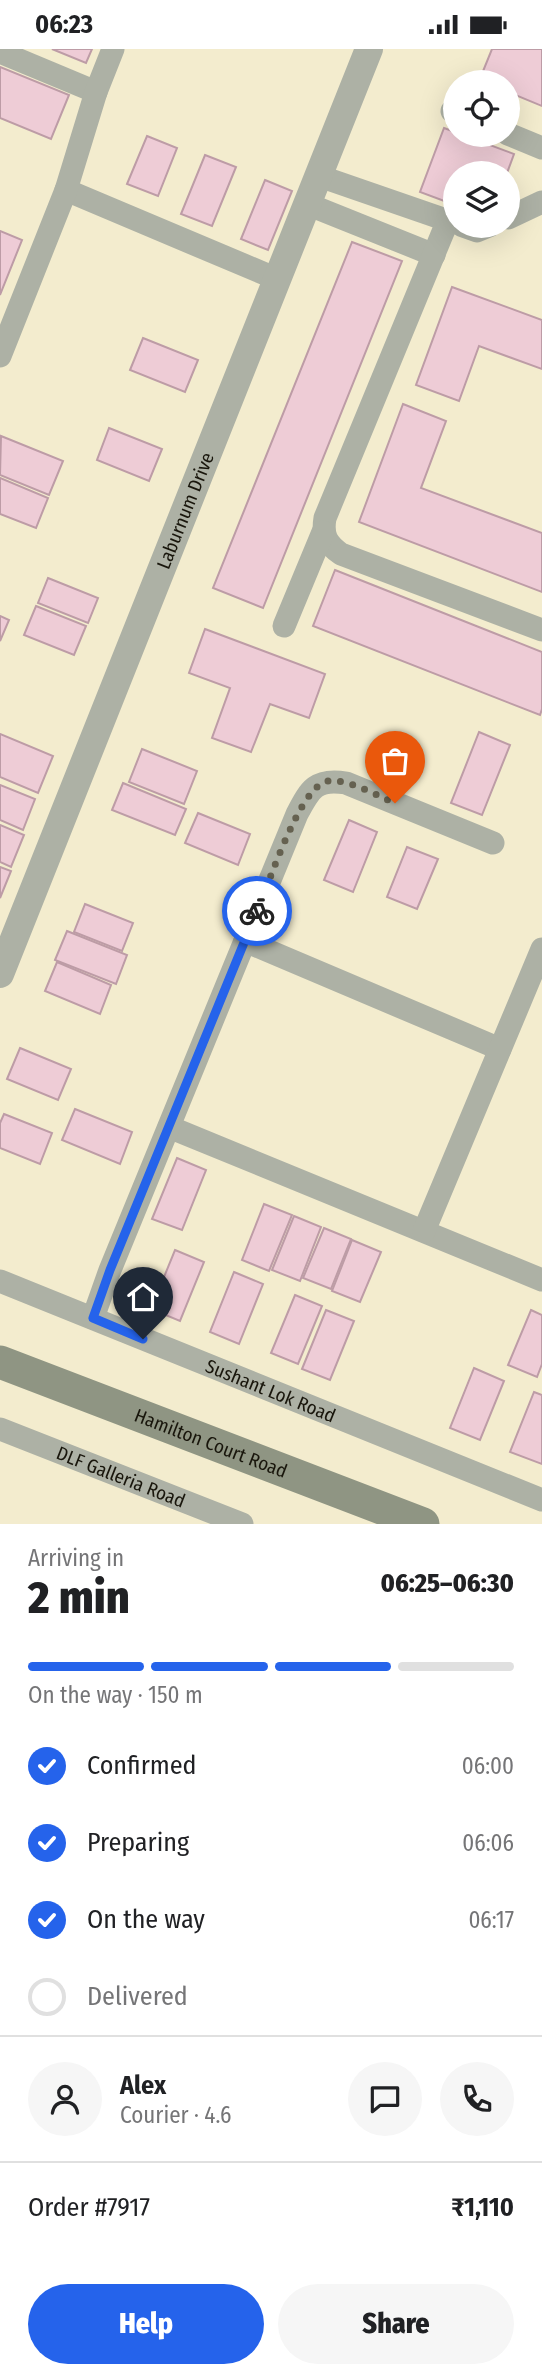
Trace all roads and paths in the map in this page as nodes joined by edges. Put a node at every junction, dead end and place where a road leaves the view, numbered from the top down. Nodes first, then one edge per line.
1 (113, 49) edge
2 (369, 49) edge
3 (0, 52) edge
4 (96, 92) junction
5 (520, 139) edge
6 (542, 148) edge
7 (319, 176) junction
8 (66, 190) junction
9 (542, 202) edge
10 (307, 204) junction
11 (520, 212) edge
12 (443, 219) edge
13 (445, 238) edge
14 (434, 255) junction
15 (277, 279) junction
16 (0, 356) edge
17 (323, 532) junction
18 (284, 626) dead end
19 (542, 630) edge
20 (493, 843) dead end
21 (245, 941) junction
22 (542, 949) edge
23 (0, 974) edge
24 (500, 1049) junction
25 (169, 1127) junction
26 (424, 1231) junction
27 (0, 1280) edge
28 (542, 1280) edge
29 (93, 1318) junction
30 (0, 1362) edge
31 (0, 1429) edge
32 (542, 1500) edge
33 (242, 1524) edge
34 (423, 1524) edge

1 - 4 street
2 - 7 street, Laburnum Drive
3 - 4 street
4 - 8 street
5 - 6 street
7 - 10 street, Laburnum Drive
7 - 12 street
8 - 15 street
8 - 16 street
9 - 11 street
10 - 14 street
10 - 15 street, Laburnum Drive
13 - 14 street
14 - 17 street
15 - 23 street, Laburnum Drive
17 - 18 street
17 - 19 street
20 - 21 street
21 - 24 street
21 - 25 street
22 - 24 street
24 - 26 street
25 - 26 street
25 - 29 street
26 - 28 street
27 - 29 street, Sushant Lok Road
29 - 32 street, Sushant Lok Road
30 - 34 main road, Hamilton Court Road
31 - 33 street, DLF Galleria Road

